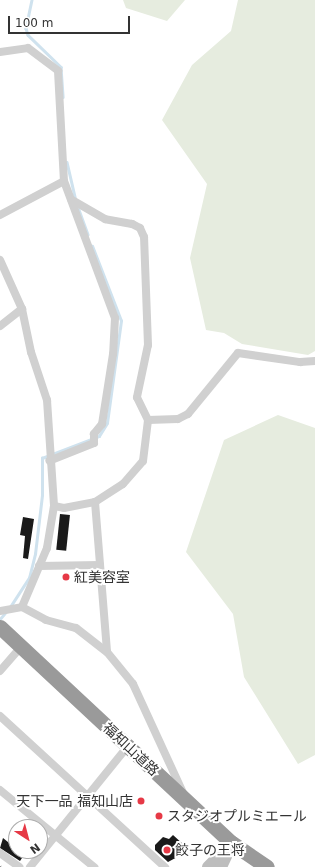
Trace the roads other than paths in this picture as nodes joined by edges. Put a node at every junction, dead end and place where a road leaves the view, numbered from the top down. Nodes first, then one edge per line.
1 (0, 52) edge
2 (64, 181) junction
3 (71, 200) junction
4 (0, 214) edge
5 (0, 260) edge
6 (22, 309) junction
7 (0, 326) edge
8 (315, 361) edge
9 (148, 420) junction
10 (49, 461) junction
11 (95, 502) junction
12 (54, 506) junction
13 (100, 565) junction
14 (39, 566) junction
15 (22, 606) junction
16 (0, 611) edge
17 (0, 627) edge
18 (21, 647) junction
19 (107, 652) junction
20 (0, 671) edge
21 (0, 716) edge
22 (128, 746) junction
23 (0, 790) edge
24 (87, 797) junction
25 (185, 800) junction
26 (56, 836) junction
27 (232, 843) junction
28 (0, 853) edge
29 (19, 867) edge
30 (30, 867) edge
31 (94, 867) edge
32 (165, 867) edge
33 (208, 867) edge
34 (221, 867) edge
35 (267, 867) edge

1 - 2 street
2 - 3 street
2 - 4 street
3 - 9 street
3 - 10 street
5 - 6 street
6 - 7 street
6 - 10 street
8 - 9 street
9 - 11 street
10 - 12 street
11 - 12 street
11 - 13 street
12 - 14 street
13 - 14 street
13 - 19 street
14 - 15 street
15 - 16 street
15 - 19 street
17 - 18 highway, 福知山道路
18 - 20 street
18 - 22 highway, 福知山道路
19 - 25 street
21 - 24 street
22 - 24 street
22 - 25 highway, 福知山道路
23 - 26 street
24 - 26 street
24 - 32 street
25 - 27 highway, 福知山道路
26 - 30 street
26 - 31 street
27 - 33 main road
27 - 34 main road
27 - 35 highway, 福知山道路
28 - 29 street

